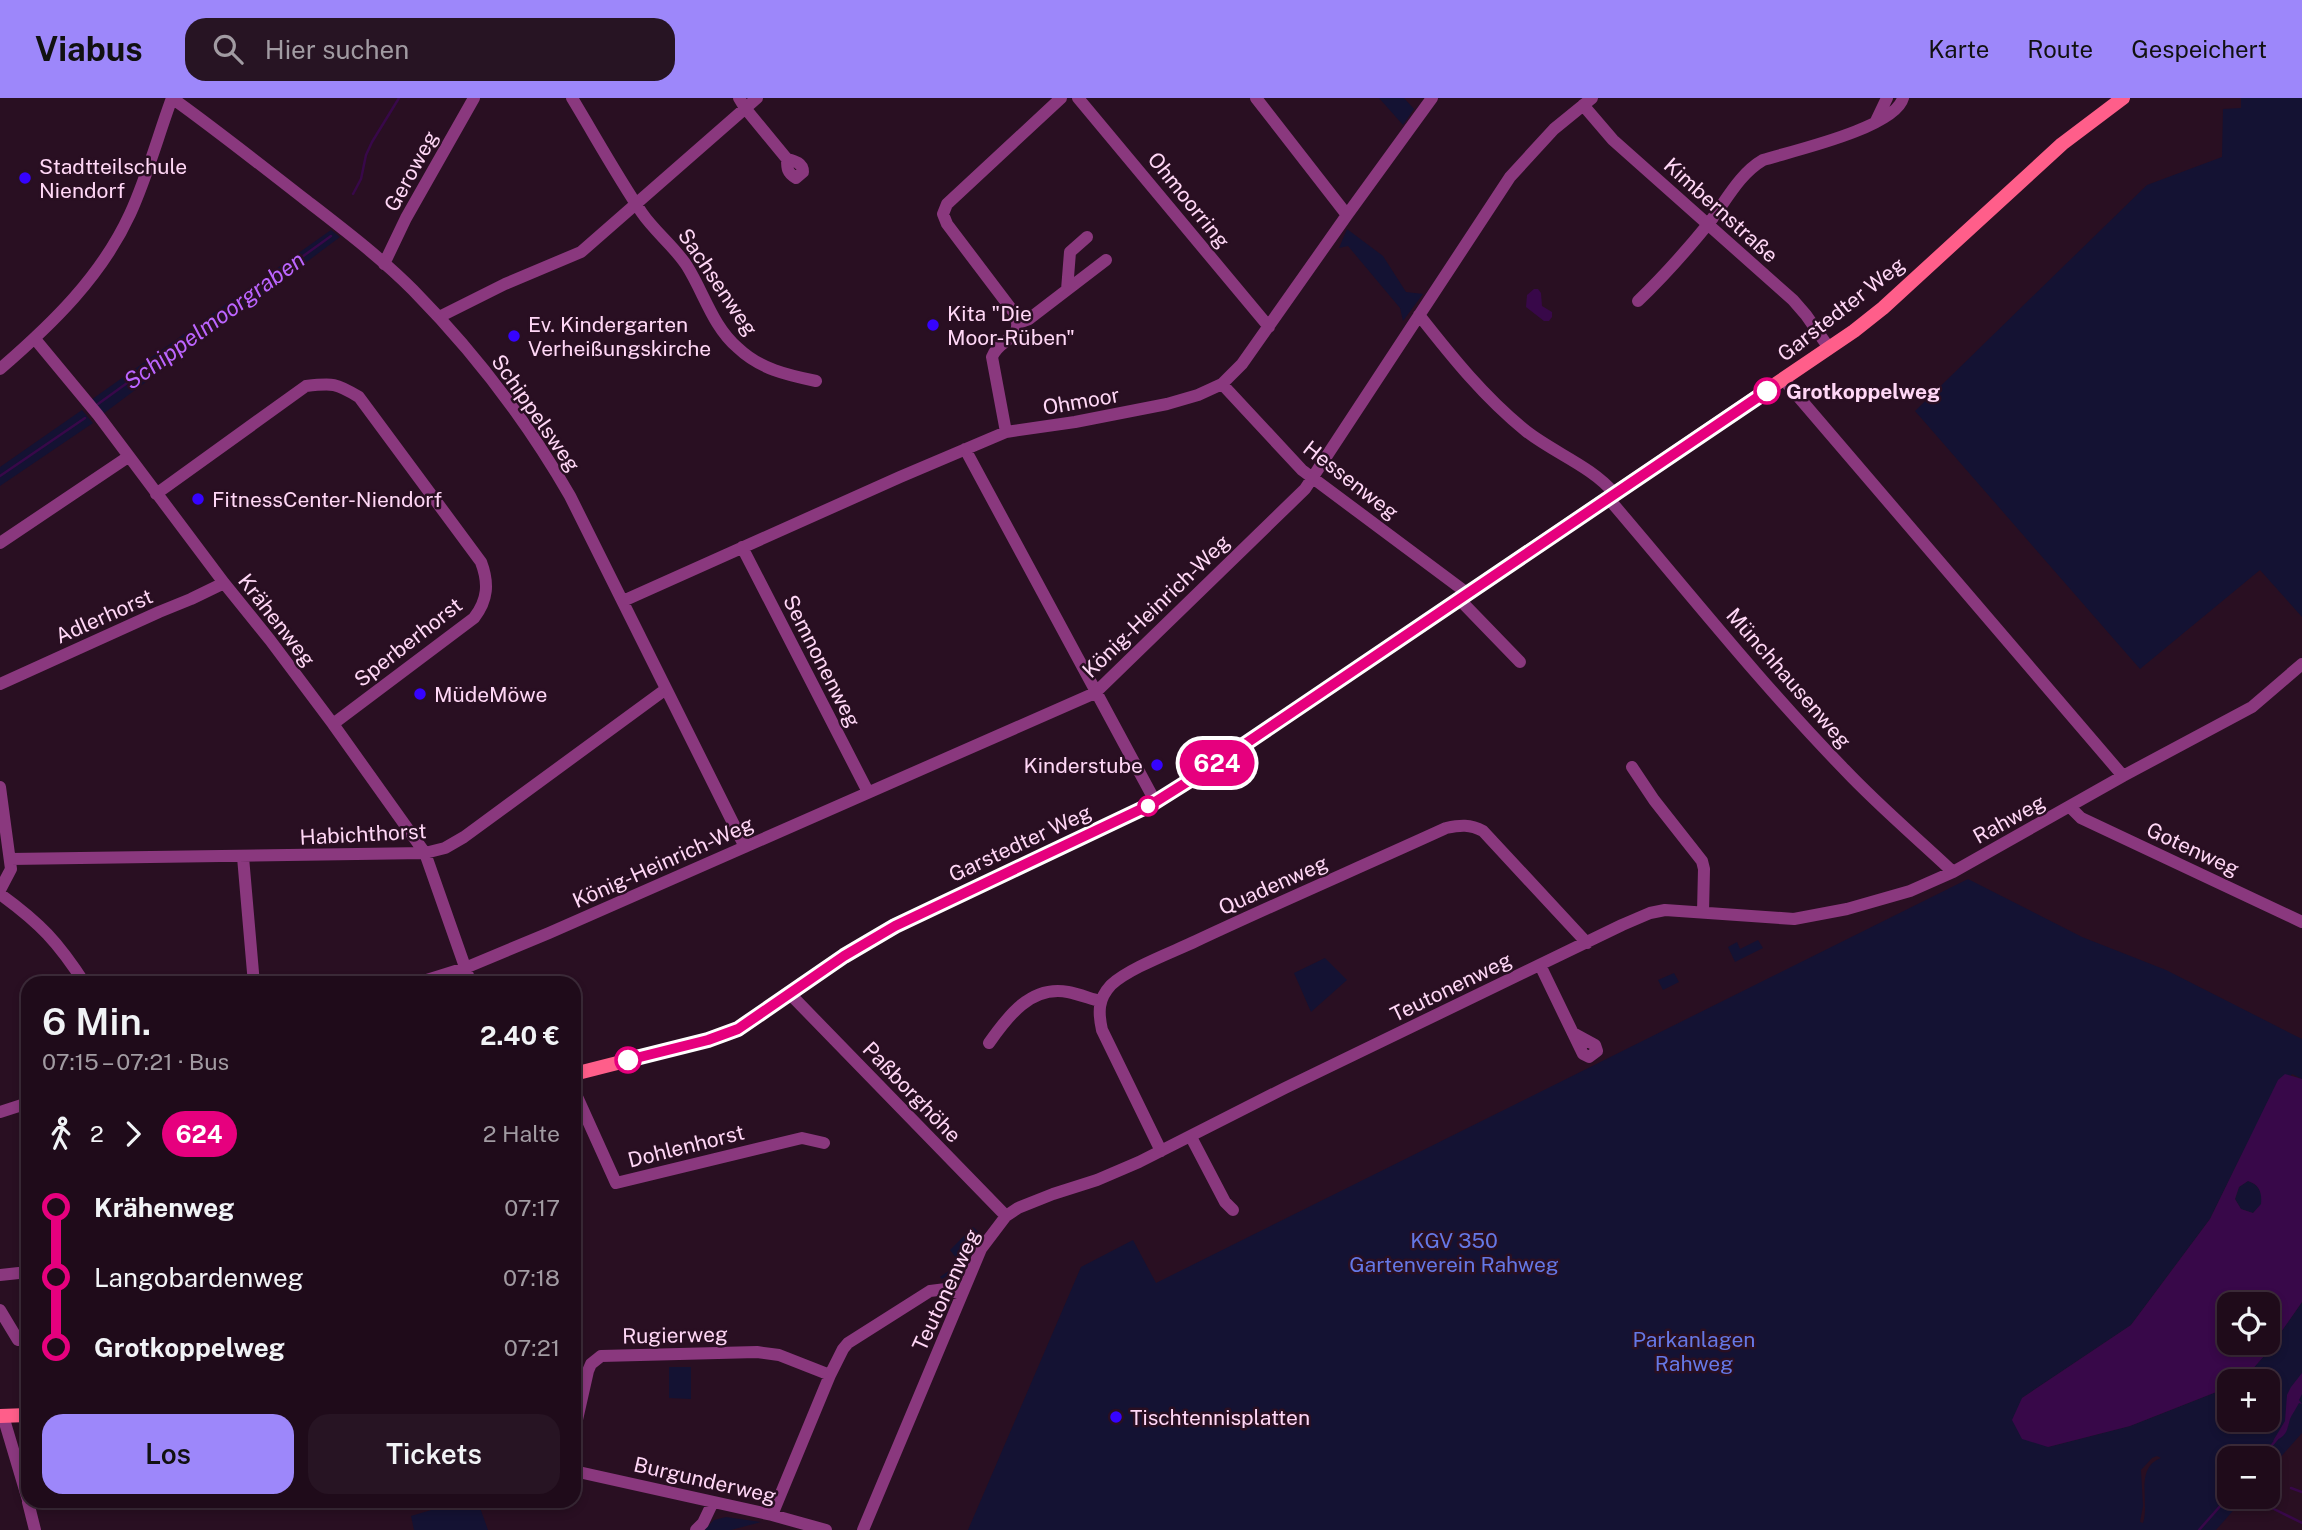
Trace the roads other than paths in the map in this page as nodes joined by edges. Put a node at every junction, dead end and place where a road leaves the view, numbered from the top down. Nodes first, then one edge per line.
1 (172, 98) edge
2 (474, 98) edge
3 (572, 98) edge
4 (757, 98) edge
5 (1060, 98) edge
6 (1078, 98) edge
7 (1256, 98) edge
8 (1432, 98) edge
9 (1887, 98) edge
10 (1903, 98) edge
11 (2123, 98) edge
12 (1587, 102) edge
13 (742, 103) edge
14 (1873, 124) junction
15 (788, 159) dead end
16 (637, 205) junction
17 (1347, 215) junction
18 (1708, 223) junction
19 (1087, 237) dead end
20 (1106, 260) dead end
21 (384, 264) junction
22 (1069, 268) junction
23 (1084, 277) junction
24 (1067, 290) junction
25 (1638, 301) dead end
26 (1419, 315) junction
27 (439, 317) junction
28 (1018, 323) junction
29 (1269, 327) junction
30 (35, 339) junction
31 (1829, 348) junction
32 (0, 369) edge
33 (1784, 380) junction
34 (816, 381) dead end
35 (1222, 384) junction
36 (1006, 432) junction
37 (965, 449) junction
38 (128, 457) junction
39 (1312, 477) junction
40 (156, 494) junction
41 (1611, 495) junction
42 (0, 543) edge
43 (742, 547) junction
44 (223, 583) junction
45 (1463, 596) junction
46 (623, 601) junction
47 (1520, 662) dead end
48 (2301, 668) edge
49 (0, 684) edge
50 (666, 689) junction
51 (1095, 693) junction
52 (333, 724) junction
53 (1632, 768) dead end
54 (2123, 776) junction
55 (0, 787) edge
56 (868, 792) junction
57 (1155, 802) junction
58 (2070, 807) junction
59 (745, 847) junction
60 (425, 853) junction
61 (243, 857) junction
62 (10, 859) junction
63 (0, 867) edge
64 (1953, 872) junction
65 (0, 892) edge
66 (1703, 912) junction
67 (2302, 922) edge
68 (1587, 943) junction
69 (1540, 965) junction
70 (465, 968) junction
71 (80, 976) edge
72 (253, 976) edge
73 (440, 976) edge
74 (468, 976) edge
75 (790, 994) junction
76 (1100, 1001) junction
77 (1573, 1033) dead end
78 (989, 1043) dead end
79 (581, 1072) edge
80 (21, 1105) edge
81 (581, 1106) edge
82 (0, 1112) edge
83 (1191, 1137) junction
84 (824, 1143) dead end
85 (1161, 1151) junction
86 (1233, 1210) dead end
87 (1006, 1216) junction
88 (21, 1273) edge
89 (0, 1275) edge
90 (961, 1294) junction
91 (0, 1310) edge
92 (18, 1340) dead end
93 (831, 1375) junction
94 (581, 1402) edge
95 (21, 1415) edge
96 (2, 1416) edge
97 (581, 1473) edge
98 (21, 1478) edge
99 (713, 1502) junction
100 (30, 1508) edge
101 (772, 1514) junction
102 (35, 1530) edge
103 (696, 1530) edge
104 (827, 1530) edge
105 (863, 1530) edge

1 - 21 street, Schippelsweg
1 - 30 street
2 - 21 street, Geroweg
3 - 16 street, Sachsenweg
4 - 13 street
5 - 28 street
6 - 29 street, Ohmoorring
7 - 17 street
8 - 17 street, Ohmoor
9 - 14 street
10 - 14 street
11 - 31 main road, Garstedter Weg
12 - 18 street, Kimbernstraße
12 - 26 street, König-Heinrich-Weg
13 - 15 street
13 - 16 street
14 - 18 street
16 - 27 street
16 - 34 street, Sachsenweg
17 - 29 street, Ohmoor
18 - 25 street
18 - 31 street, Kimbernstraße
19 - 22 street
20 - 23 street
21 - 27 street, Schippelsweg
22 - 23 street
22 - 24 street
23 - 24 street
24 - 28 street
26 - 39 street, König-Heinrich-Weg
26 - 41 street, Münchhausenweg
27 - 46 street, Schippelsweg
28 - 36 street
29 - 35 street, Ohmoor
30 - 32 street
30 - 38 street, Krähenweg
31 - 33 main road, Garstedter Weg
33 - 41 main road, Garstedter Weg
33 - 54 street
35 - 36 street, Ohmoor
35 - 39 street, Hessenweg
36 - 37 street, Ohmoor
37 - 43 street, Ohmoor
37 - 51 street
38 - 40 street, Krähenweg
38 - 42 street
39 - 45 street, Hessenweg
39 - 51 street, König-Heinrich-Weg
40 - 44 street, Krähenweg
40 - 52 street, Sperberhorst
41 - 45 main road, Garstedter Weg
41 - 64 street, Münchhausenweg
43 - 46 street, Ohmoor
43 - 56 street, Semnonenweg
44 - 49 street, Adlerhorst
44 - 52 street, Krähenweg
45 - 47 street
45 - 57 main road, Garstedter Weg
46 - 50 street, Schippelsweg
48 - 54 street, Rahweg
50 - 59 street, Schippelsweg
50 - 60 street, Habichthorst
51 - 56 street, König-Heinrich-Weg
51 - 57 street
52 - 60 street, Krähenweg
53 - 66 street
54 - 58 street, Rahweg
55 - 62 street
56 - 59 street, König-Heinrich-Weg
57 - 75 main road, Garstedter Weg
58 - 64 street, Rahweg
58 - 67 street, Gotenweg
59 - 70 street, König-Heinrich-Weg
60 - 61 street, Habichthorst
60 - 70 street, Krähenweg
61 - 62 street, Habichthorst
61 - 72 street
62 - 63 street
62 - 65 street
64 - 66 street, Rahweg
65 - 71 street
66 - 68 street, Teutonenweg
68 - 69 street, Teutonenweg
68 - 76 street, Quadenweg
69 - 77 street, Teutonenweg
69 - 83 street, Teutonenweg
70 - 73 street, König-Heinrich-Weg
70 - 74 street, Krähenweg
75 - 79 main road, Garstedter Weg
75 - 87 street, Paßborghöhe
76 - 78 street
76 - 85 street
80 - 82 street
81 - 84 street, Dohlenhorst
83 - 85 street, Teutonenweg
83 - 86 street
85 - 87 street, Teutonenweg
87 - 90 street, Teutonenweg
88 - 89 street
90 - 93 street
90 - 105 street, Teutonenweg
91 - 92 street
93 - 94 street, Rugierweg
93 - 101 street
95 - 96 main road
96 - 98 street
97 - 99 street, Burgunderweg
99 - 101 street, Burgunderweg
99 - 103 street
100 - 102 street
101 - 104 street, Burgunderweg

